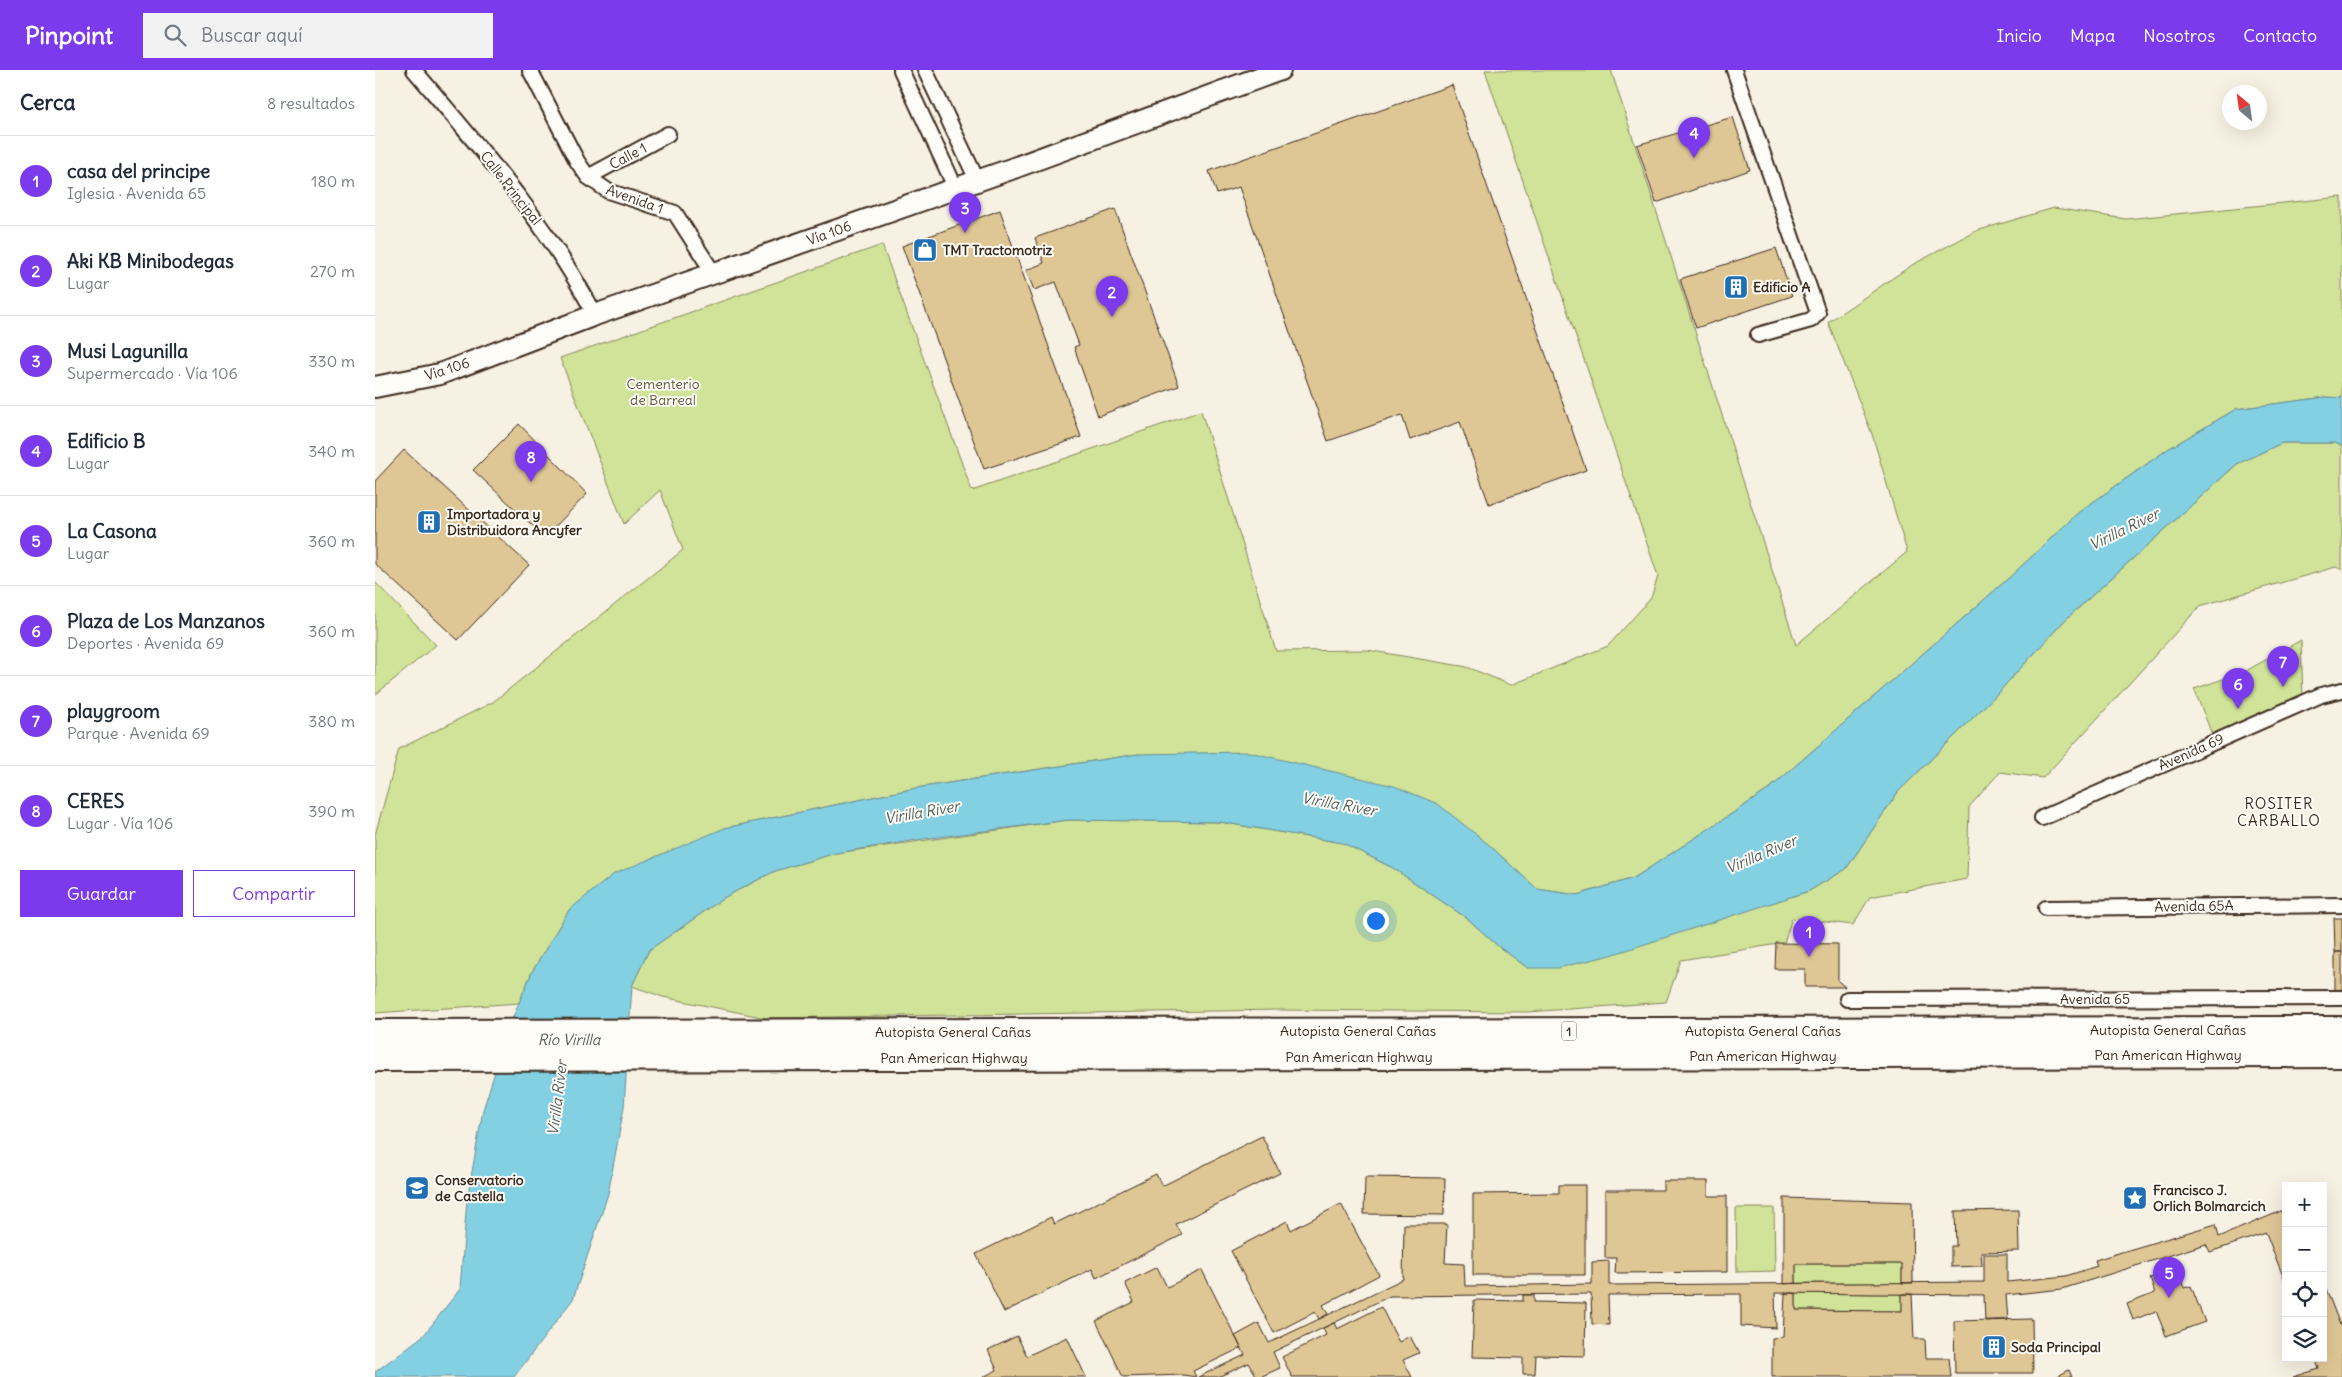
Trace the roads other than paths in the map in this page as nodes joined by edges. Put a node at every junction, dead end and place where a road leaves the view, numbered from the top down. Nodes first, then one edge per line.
1 (414, 70) edge
2 (530, 70) edge
3 (901, 70) edge
4 (925, 70) edge
5 (1280, 70) edge
6 (1734, 70) edge
7 (668, 134) dead end
8 (588, 177) junction
9 (977, 180) junction
10 (955, 187) junction
11 (714, 274) junction
12 (595, 315) junction
13 (1758, 335) dead end
14 (375, 387) edge
15 (2342, 690) edge
16 (2042, 818) dead end
17 (2342, 905) edge
18 (2046, 908) dead end
19 (2342, 998) edge
20 (1847, 1000) dead end
21 (2342, 1030) edge
22 (375, 1033) edge
23 (403, 1046) junction
24 (2342, 1054) edge
25 (375, 1058) edge

1 - 12 street, Calle Principal
2 - 8 street, Avenida 1
3 - 10 street
4 - 9 street
5 - 9 main road, Vía 106
6 - 13 street
7 - 8 street, Calle 1
8 - 11 street, Avenida 1
9 - 10 main road, Vía 106
10 - 11 main road, Vía 106
11 - 12 main road, Vía 106
12 - 14 main road, Vía 106
15 - 16 street, Avenida 69
17 - 18 street, Avenida 65A
19 - 20 street, Avenida 65
21 - 23 highway, Autopista General Cañas / 1
22 - 23 highway, Autopista General Cañas / 1
23 - 24 highway, Pan American Highway / 1
23 - 25 highway, Pan American Highway / 1

